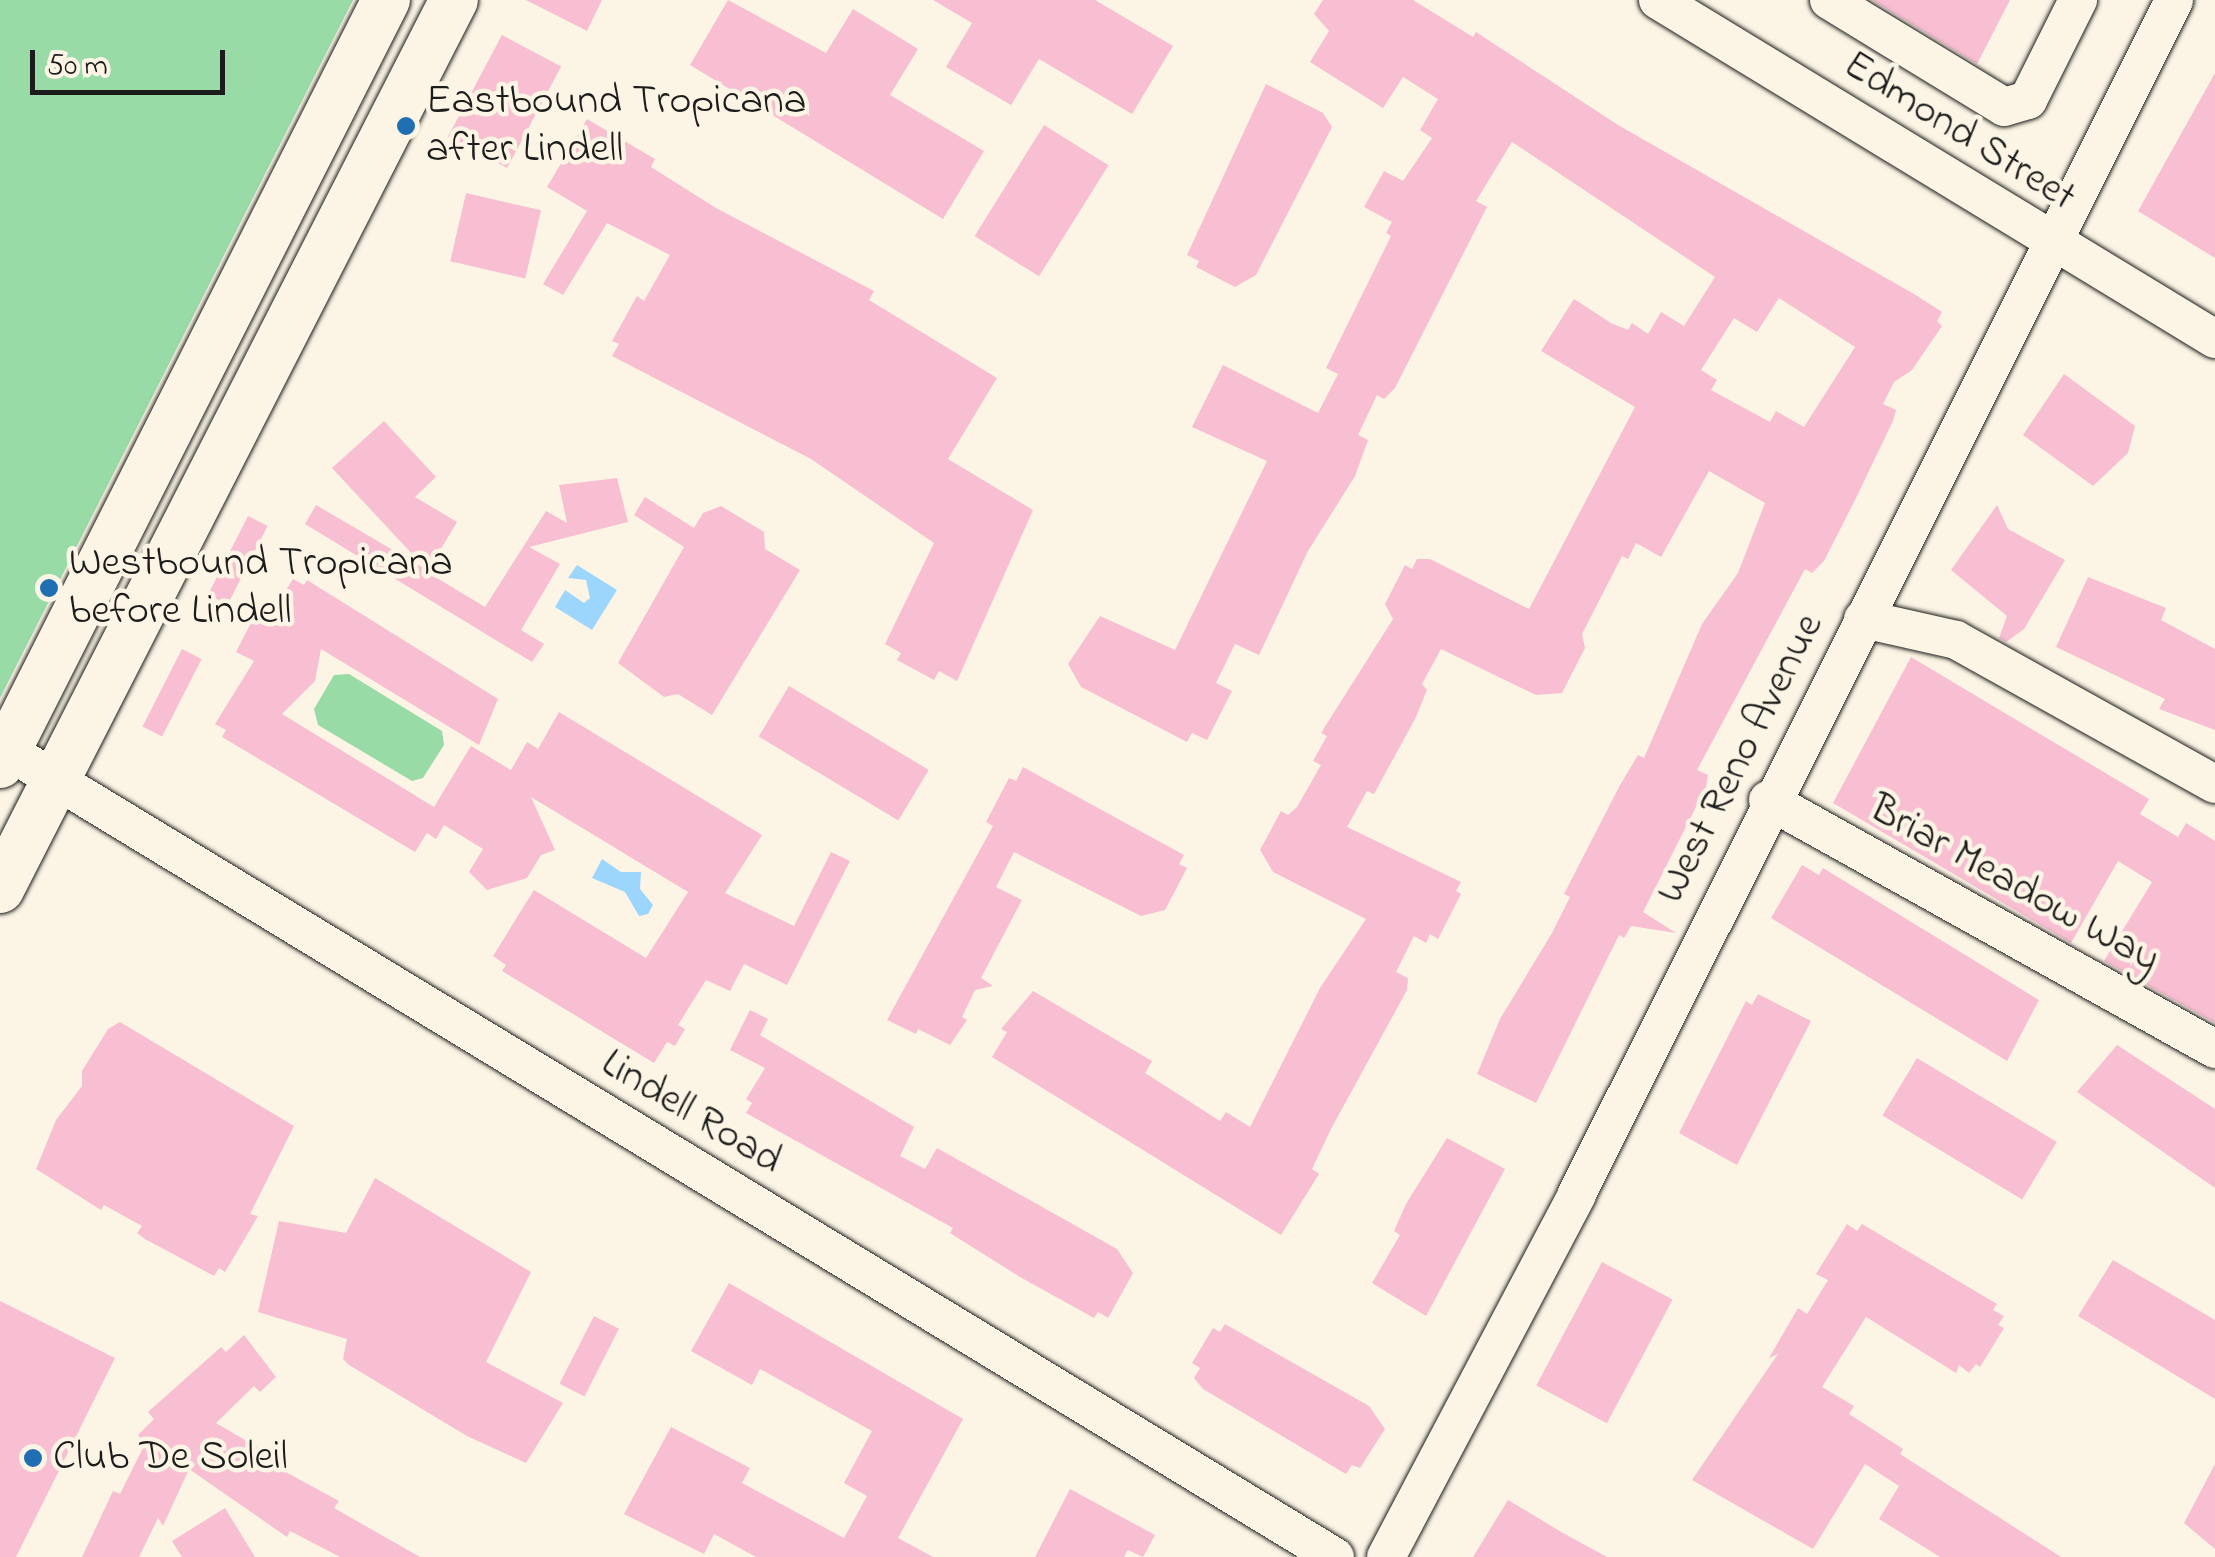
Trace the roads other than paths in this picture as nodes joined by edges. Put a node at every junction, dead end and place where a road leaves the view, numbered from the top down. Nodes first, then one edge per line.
1 (386, 0) edge
2 (454, 0) edge
3 (1658, 0) edge
4 (1829, 0) edge
5 (2078, 0) edge
6 (2174, 0) edge
7 (2050, 241) junction
8 (265, 242) junction
9 (318, 268) junction
10 (244, 284) junction
11 (296, 310) junction
12 (2215, 339) edge
13 (1863, 619) junction
14 (2, 753) edge
15 (56, 780) junction
16 (2215, 784) edge
17 (1768, 800) junction
18 (0, 888) edge
19 (2215, 1049) edge
20 (1335, 1557) edge
21 (1386, 1557) edge

1 - 8 main road
2 - 9 main road
3 - 7 street, Edmond Street
4 - 5 street
6 - 7 street, West Reno Avenue
7 - 12 street, Edmond Street
7 - 13 street, West Reno Avenue
8 - 9 main road
8 - 10 main road
9 - 11 main road
10 - 11 main road
10 - 14 main road
11 - 15 main road
13 - 16 street
13 - 17 street, West Reno Avenue
14 - 15 street, Lindell Road
15 - 18 main road
15 - 20 street, Lindell Road
17 - 19 street, Briar Meadow Way
17 - 21 street, West Reno Avenue

